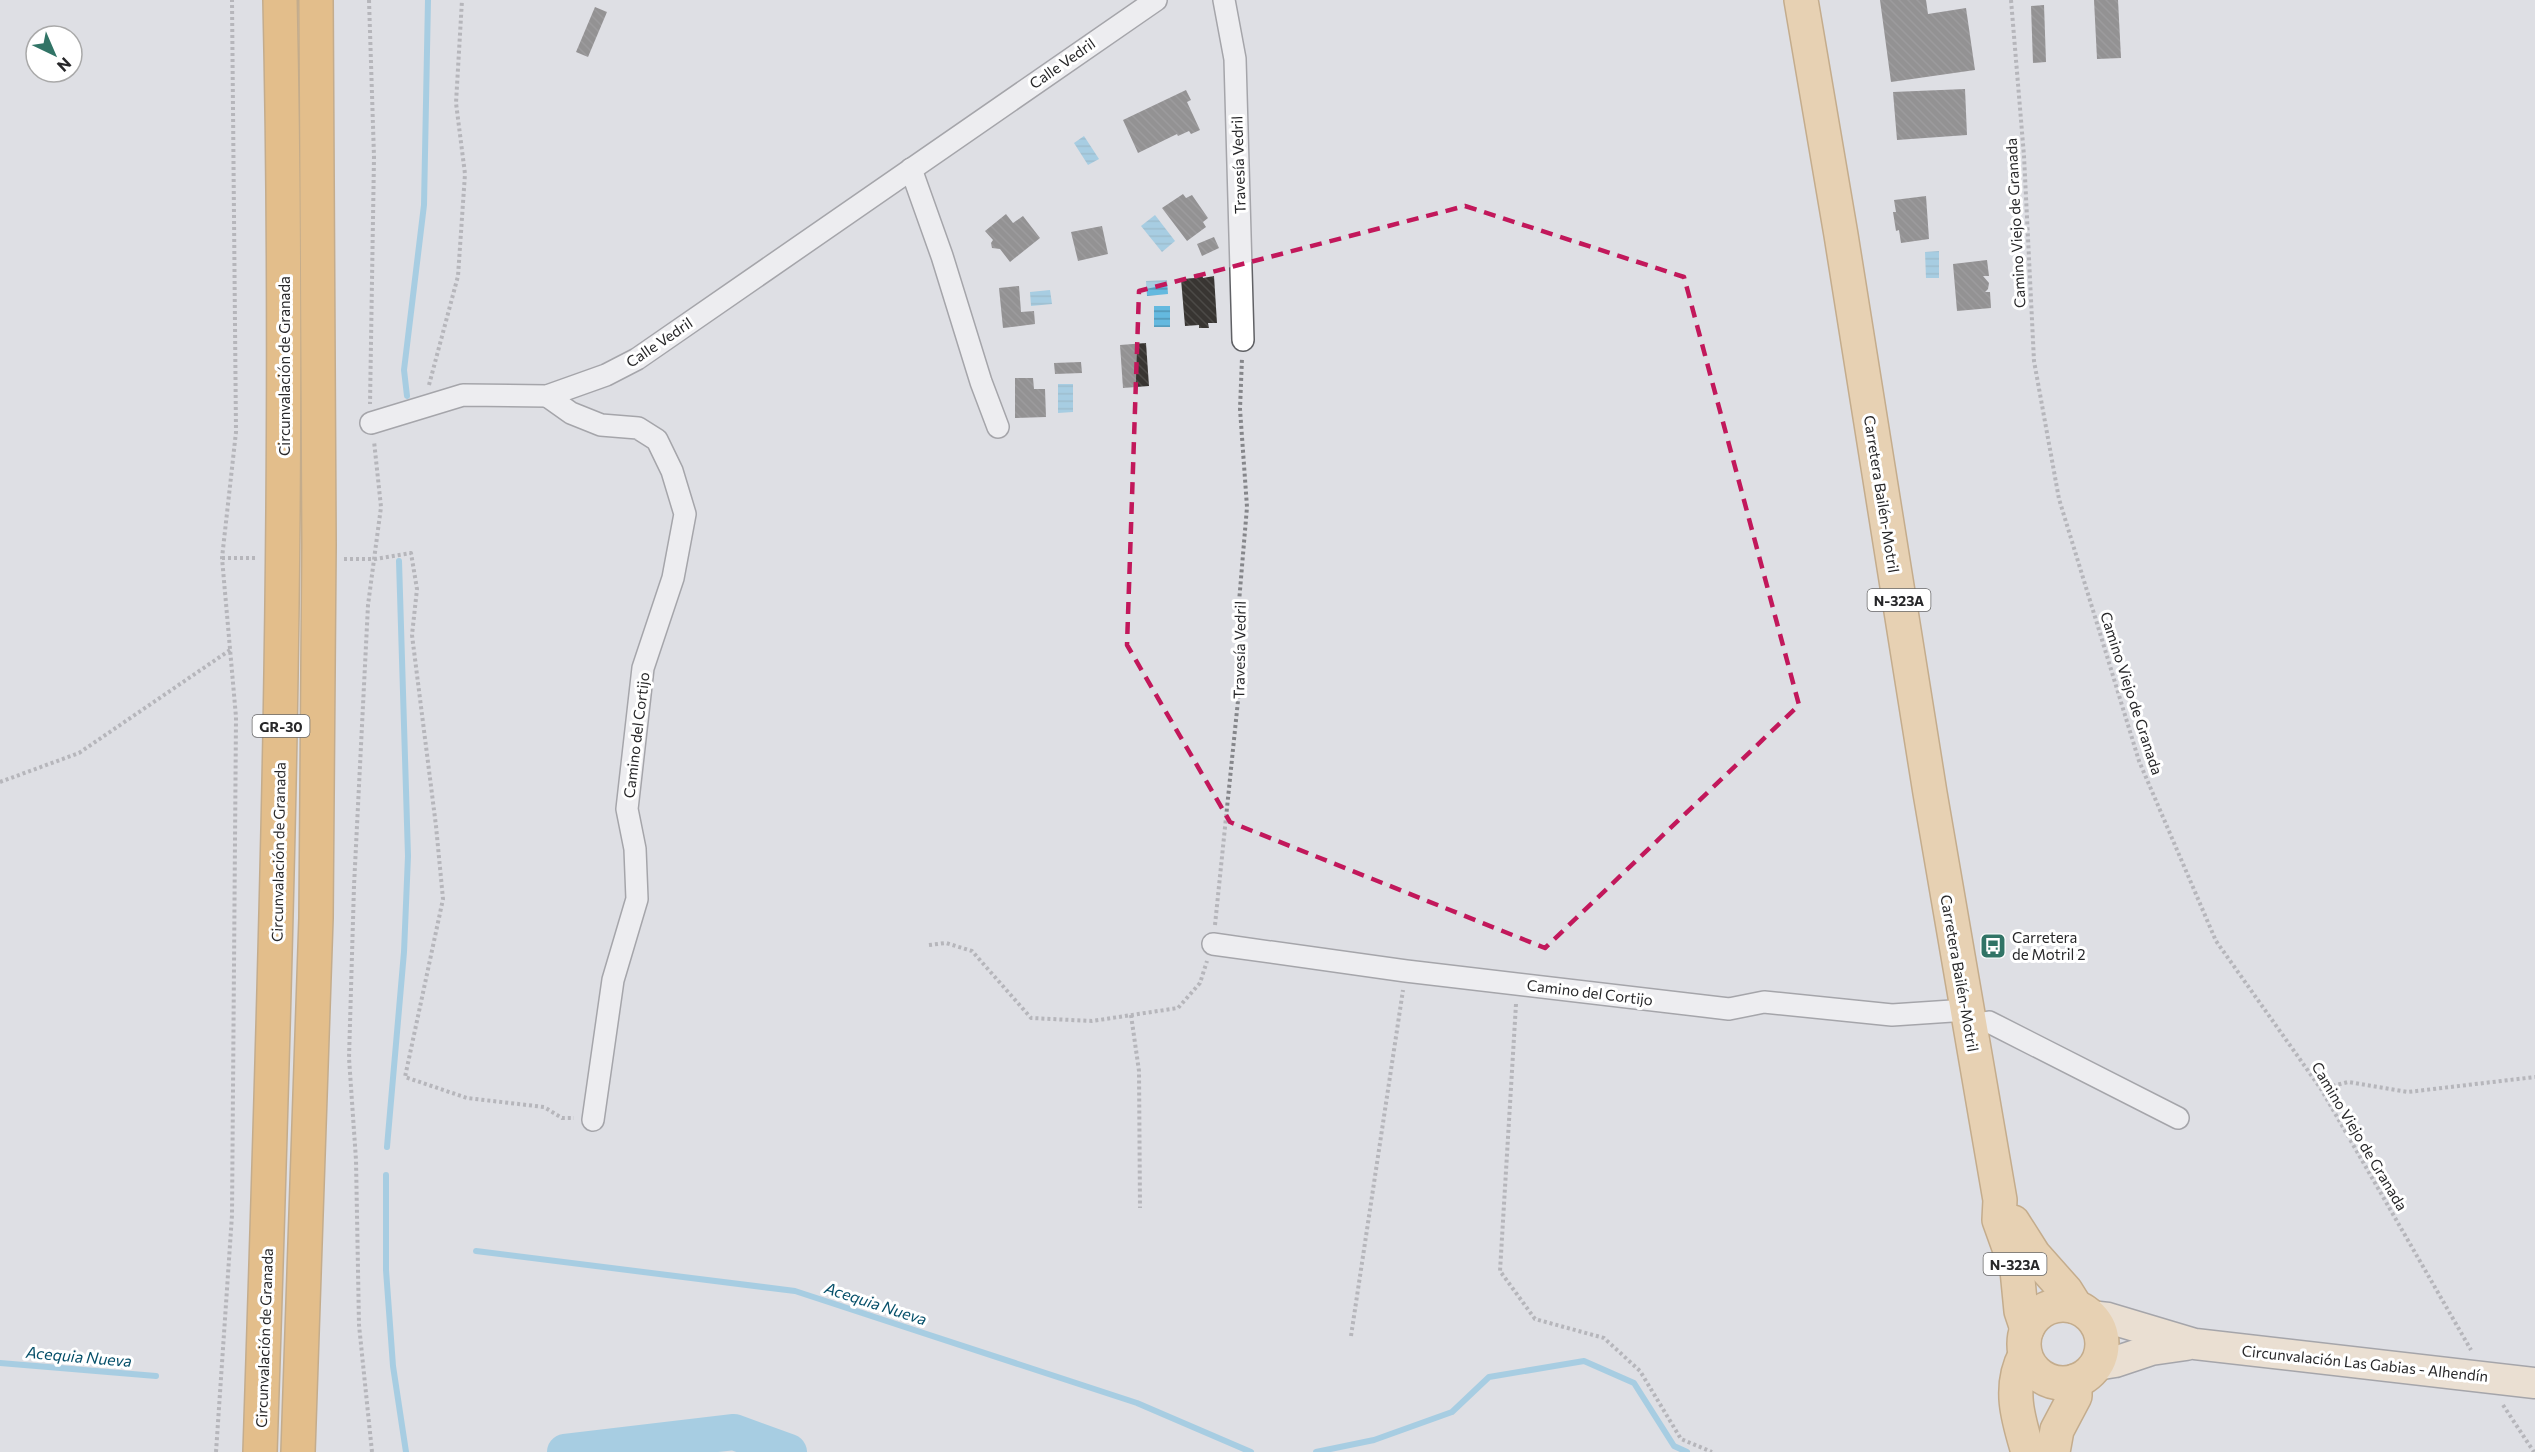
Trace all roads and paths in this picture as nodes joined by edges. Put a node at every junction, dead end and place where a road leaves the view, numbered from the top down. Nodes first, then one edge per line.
1 (232, 0) edge
2 (280, 0) edge
3 (316, 0) edge
4 (369, 0) edge
5 (462, 0) edge
6 (1156, 0) edge
7 (1224, 0) edge
8 (1801, 0) edge
9 (2011, 0) edge
10 (911, 169) junction
11 (1243, 340) joint
12 (547, 396) junction
13 (423, 407) junction
14 (371, 423) junction
15 (998, 427) dead end
16 (222, 558) junction
17 (260, 558) dead end
18 (344, 559) dead end
19 (375, 559) junction
20 (230, 650) junction
21 (0, 782) edge
22 (1213, 944) junction
23 (929, 945) dead end
24 (1406, 971) junction
25 (1517, 983) junction
26 (1131, 1015) junction
27 (1968, 1017) junction
28 (2535, 1077) edge
29 (2321, 1089) junction
30 (2178, 1118) dead end
31 (593, 1120) joint
32 (2000, 1200) junction
33 (1140, 1208) dead end
34 (2083, 1312) junction
35 (1351, 1336) dead end
36 (2026, 1342) junction
37 (2195, 1344) junction
38 (2471, 1350) dead end
39 (2086, 1373) junction
40 (2535, 1383) edge
41 (2503, 1405) dead end
42 (216, 1452) edge
43 (260, 1452) edge
44 (298, 1452) edge
45 (372, 1452) edge
46 (1712, 1452) edge
47 (2028, 1452) edge
48 (2053, 1452) edge
49 (2534, 1452) edge

1 - 16 path
2 - 43 highway, Circunvalación de Granada / GR-30
3 - 44 highway, GR-30
4 - 14 path
5 - 13 path
6 - 10 street, Calle Vedril
7 - 11 street, Travesía Vedril
8 - 27 main road, Carretera Bailén-Motril / N-323A
9 - 29 path, Camino Viejo de Granada
10 - 12 street, Calle Vedril
10 - 15 street
11 - 22 path, Travesía Vedril
12 - 13 street, Calle Vedril
12 - 31 street, Camino del Cortijo
13 - 14 street, Calle Vedril
14 - 19 path
16 - 17 path
16 - 20 path
18 - 19 path
19 - 31 path
19 - 45 path
20 - 21 path
20 - 42 path
22 - 24 street, Camino del Cortijo
22 - 26 path, Travesía Vedril
23 - 26 path, Travesía Vedril
24 - 25 street, Camino del Cortijo
24 - 35 path
25 - 27 street, Camino del Cortijo
25 - 46 path
26 - 33 path
27 - 30 street, Camino del Cortijo
27 - 32 main road, Carretera Bailén-Motril / N-323A
28 - 29 path
29 - 38 path, Camino Viejo de Granada
32 - 34 main road, Carretera Bailén-Motril / N-323A
32 - 36 main road, Carretera Bailén-Motril / N-323A
34 - 36 main road
34 - 37 street, Circunvalación Las Gabias - Alhendín
34 - 39 main road, N-323A
36 - 39 main road, N-323A
36 - 47 main road
37 - 39 street, Circunvalación Las Gabias - Alhendín
37 - 40 street, Circunvalación Las Gabias - Alhendín
39 - 48 main road, N-323A
41 - 49 path

